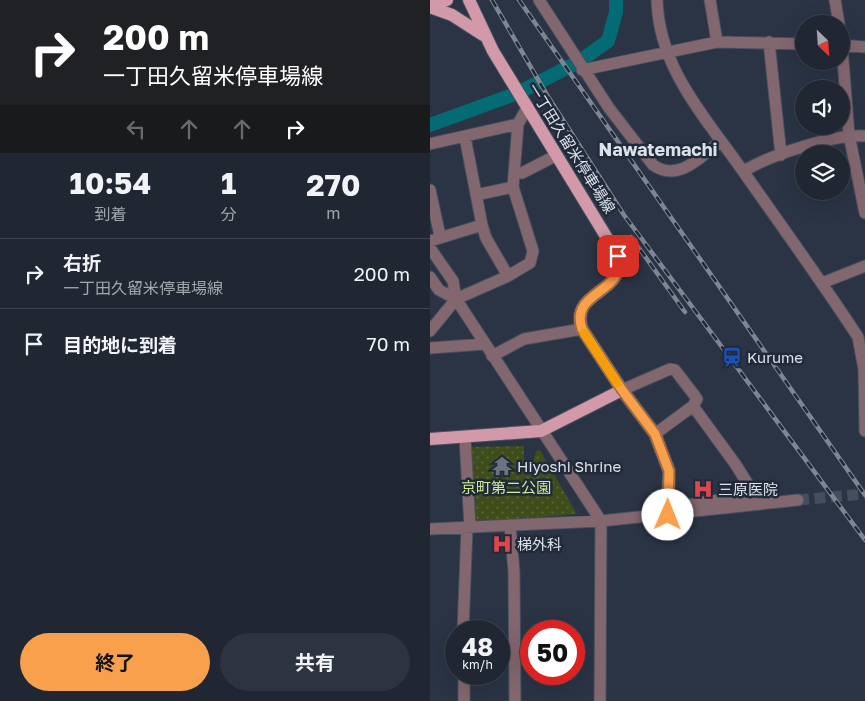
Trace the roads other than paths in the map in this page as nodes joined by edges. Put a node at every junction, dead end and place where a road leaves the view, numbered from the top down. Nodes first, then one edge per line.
1 (448, 0) edge
2 (469, 0) edge
3 (539, 0) edge
4 (657, 0) edge
5 (710, 0) edge
6 (835, 0) edge
7 (430, 2) edge
8 (430, 7) edge
9 (838, 15) edge
10 (487, 38) junction
11 (717, 42) junction
12 (769, 42) junction
13 (795, 43) edge
14 (850, 44) edge
15 (865, 47) edge
16 (667, 52) junction
17 (582, 70) junction
18 (526, 106) junction
19 (518, 124) junction
20 (849, 135) junction
21 (465, 136) junction
22 (865, 136) edge
23 (721, 141) junction
24 (430, 144) edge
25 (557, 155) junction
26 (781, 155) junction
27 (744, 171) junction
28 (514, 173) junction
29 (513, 187) junction
30 (430, 190) edge
31 (476, 195) junction
32 (865, 213) edge
33 (482, 225) junction
34 (435, 239) edge
35 (430, 248) edge
36 (865, 266) edge
37 (430, 276) edge
38 (508, 276) junction
39 (822, 282) junction
40 (456, 299) junction
41 (582, 329) junction
42 (430, 331) edge
43 (861, 334) edge
44 (485, 344) junction
45 (430, 348) edge
46 (492, 356) junction
47 (622, 390) junction
48 (693, 406) junction
49 (541, 431) junction
50 (865, 431) edge
51 (655, 434) junction
52 (465, 438) junction
53 (430, 439) edge
54 (798, 500) tunnel mouth
55 (668, 512) junction
56 (601, 521) junction
57 (510, 525) junction
58 (468, 527) junction
59 (430, 529) edge
60 (464, 620) edge
61 (464, 685) edge
62 (464, 701) edge
63 (515, 701) edge
64 (600, 701) edge

1 - 7 main road
2 - 10 main road, 一丁田久留米停車場線
3 - 17 street
4 - 16 street
5 - 11 street
6 - 9 street
8 - 10 main road
10 - 18 main road, 一丁田久留米停車場線
11 - 12 street
11 - 16 street
12 - 13 street
12 - 26 street
14 - 15 street
16 - 17 street
16 - 23 street
17 - 23 street
18 - 19 street
18 - 25 main road, 一丁田久留米停車場線
19 - 21 street
19 - 28 street
20 - 22 street
20 - 26 street
20 - 32 street
21 - 24 street
21 - 31 street
23 - 27 street
25 - 28 street
25 - 41 main road, 一丁田久留米停車場線
26 - 27 street
27 - 39 street
28 - 29 street
29 - 31 street
29 - 38 street
30 - 34 street
31 - 33 street
33 - 34 street
33 - 38 street
35 - 40 street
36 - 39 street
37 - 40 street
38 - 40 street
39 - 43 street
40 - 42 street
40 - 44 street
41 - 46 street
41 - 47 main road
43 - 50 street
44 - 45 street
44 - 46 street
46 - 49 street
47 - 48 street
47 - 49 main road
47 - 51 main road
48 - 51 street
48 - 55 street
49 - 52 main road
49 - 56 street
51 - 55 main road
52 - 53 main road
52 - 58 street
54 - 55 street
55 - 56 street
56 - 57 street
56 - 64 street
57 - 58 street
57 - 63 street
58 - 59 street
58 - 60 street
61 - 62 street

